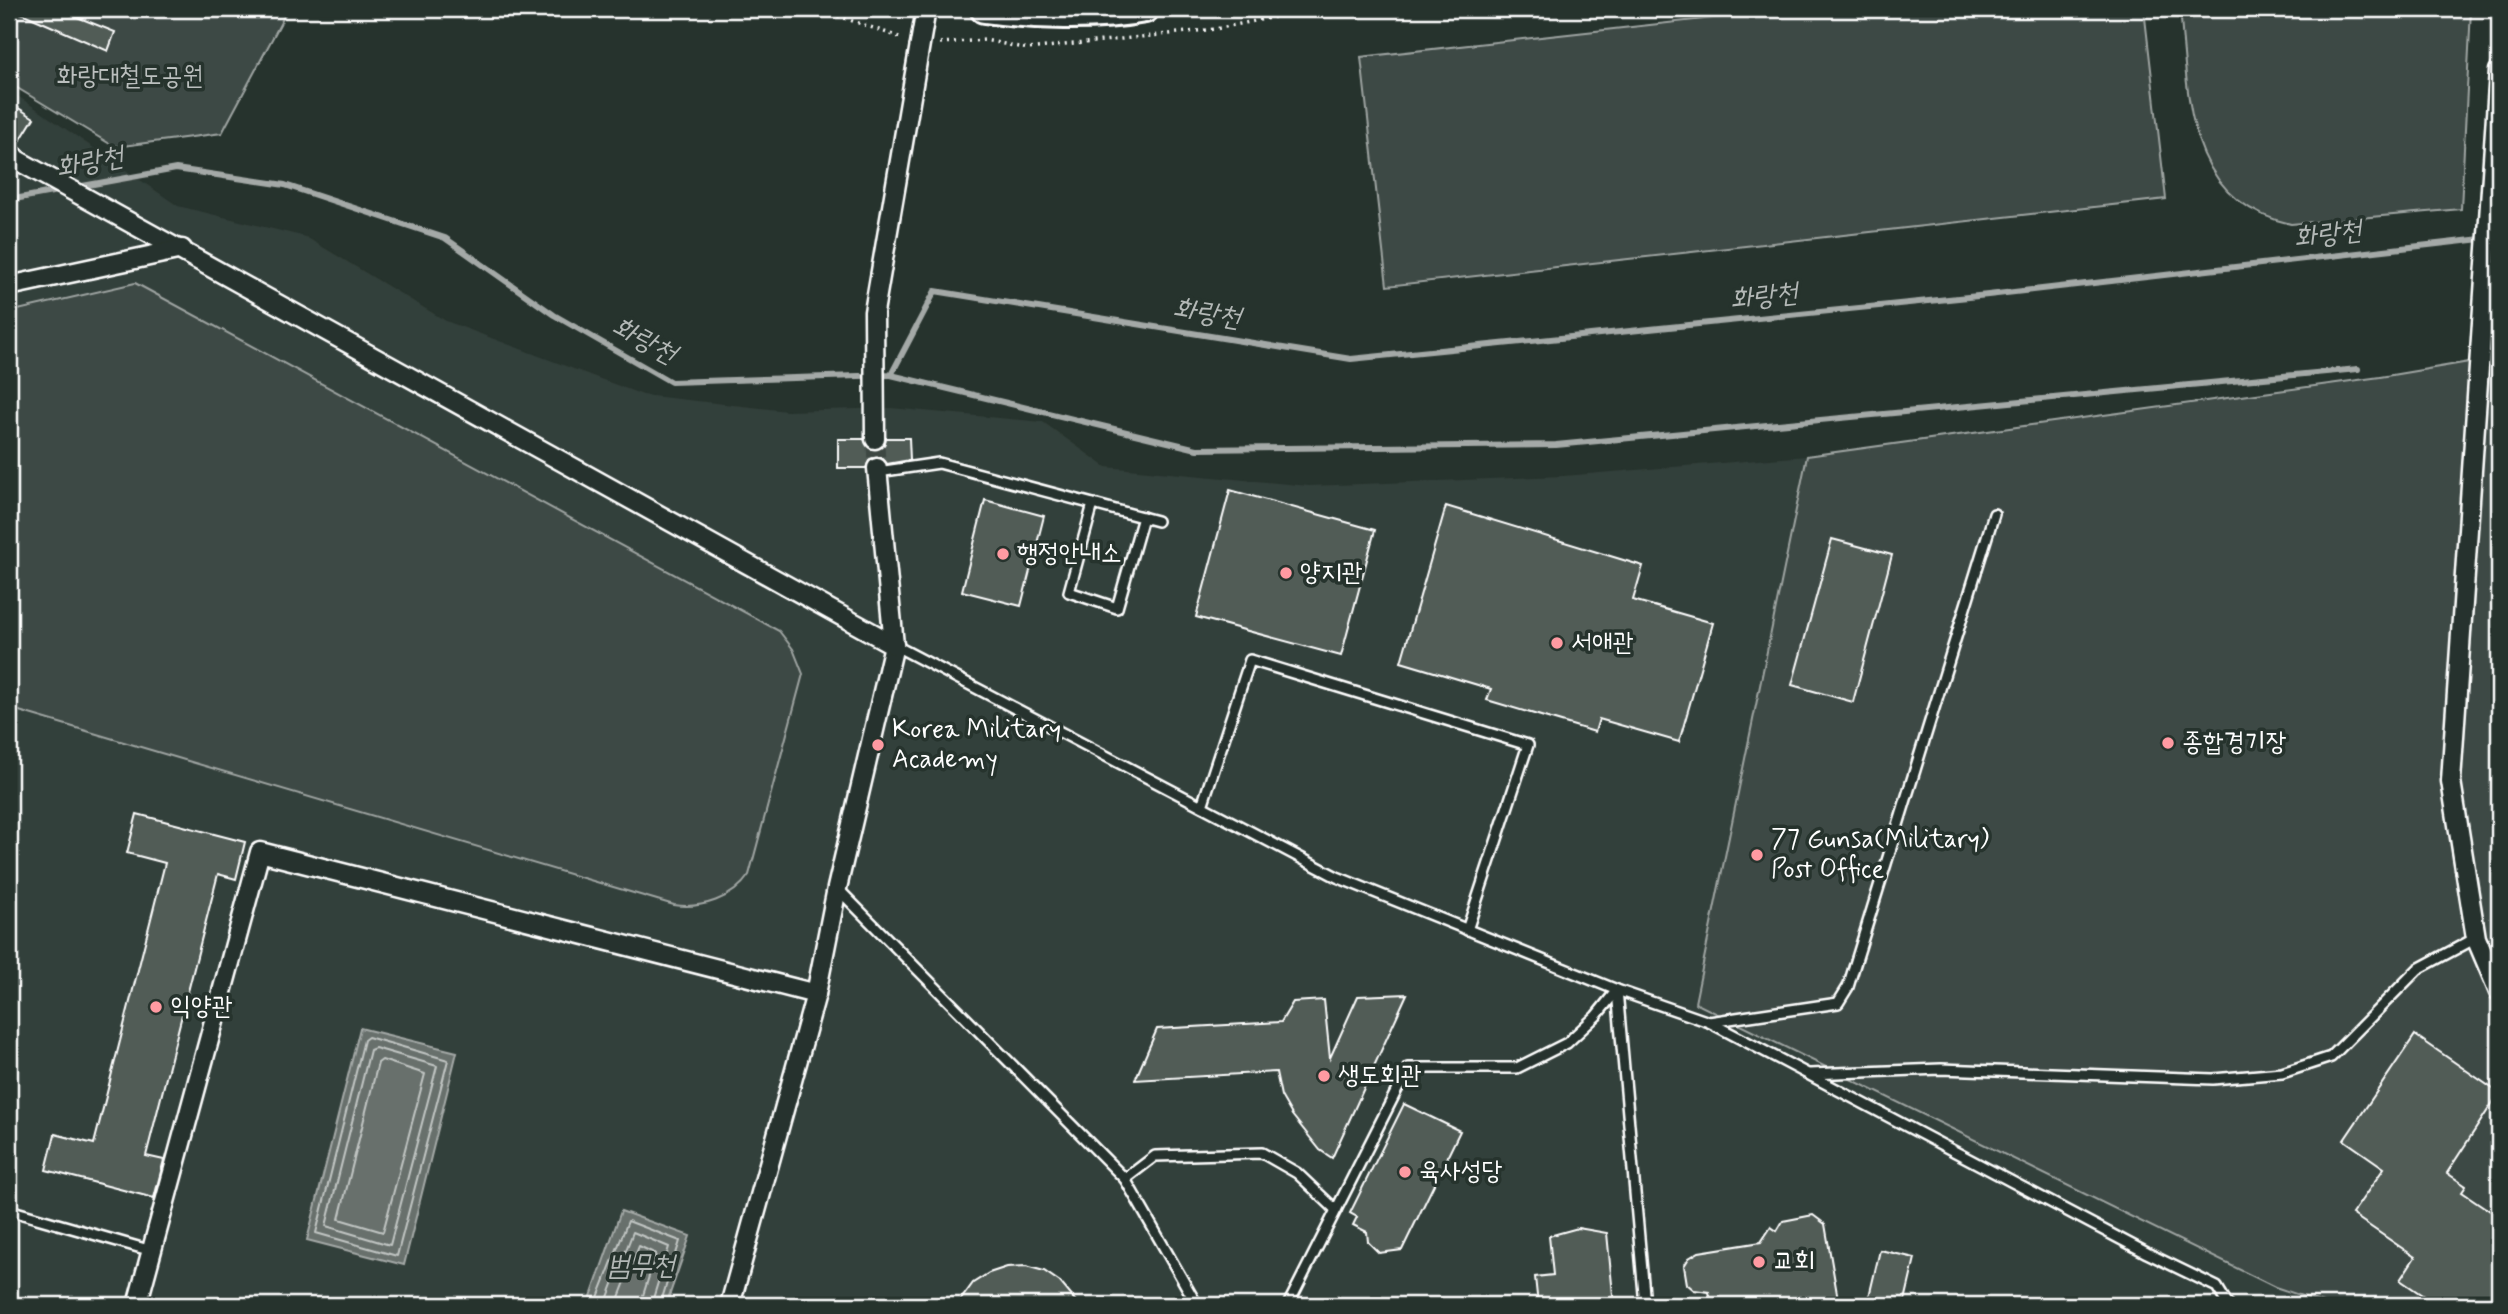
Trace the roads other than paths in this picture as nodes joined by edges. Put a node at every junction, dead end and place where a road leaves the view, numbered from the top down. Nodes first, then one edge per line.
1 (926, 9) edge
2 (984, 9) edge
3 (1144, 9) edge
4 (2499, 71) edge
5 (12, 157) edge
6 (182, 249) junction
7 (9, 286) edge
8 (875, 437) tunnel mouth
9 (878, 470) joint
10 (1093, 505) junction
11 (1994, 514) dead end
12 (1143, 517) junction
13 (1157, 521) dead end
14 (894, 645) junction
15 (1202, 806) junction
16 (837, 888) junction
17 (1466, 930) junction
18 (2476, 937) junction
19 (1617, 990) junction
20 (2499, 992) edge
21 (816, 994) junction
22 (1709, 1022) junction
23 (1808, 1074) junction
24 (1125, 1179) junction
25 (9, 1210) edge
26 (1336, 1210) junction
27 (152, 1251) junction
28 (137, 1305) edge
29 (730, 1305) edge
30 (1197, 1305) edge
31 (1288, 1305) edge
32 (1645, 1305) edge
33 (2228, 1305) edge

1 - 8 street
2 - 3 main road
4 - 18 street
5 - 6 street
6 - 7 street
6 - 14 street
9 - 10 lane
9 - 14 street
10 - 12 lane
10 - 12 lane
11 - 22 lane
12 - 13 lane
14 - 15 lane
14 - 16 street
15 - 17 lane
15 - 17 lane
16 - 21 street
16 - 24 lane
17 - 19 lane
18 - 20 street
18 - 23 lane
19 - 22 lane
19 - 26 lane
19 - 32 lane
21 - 27 street
21 - 29 street
22 - 23 lane
23 - 33 lane
24 - 26 lane
24 - 30 lane
25 - 27 lane
26 - 31 lane
27 - 28 street

